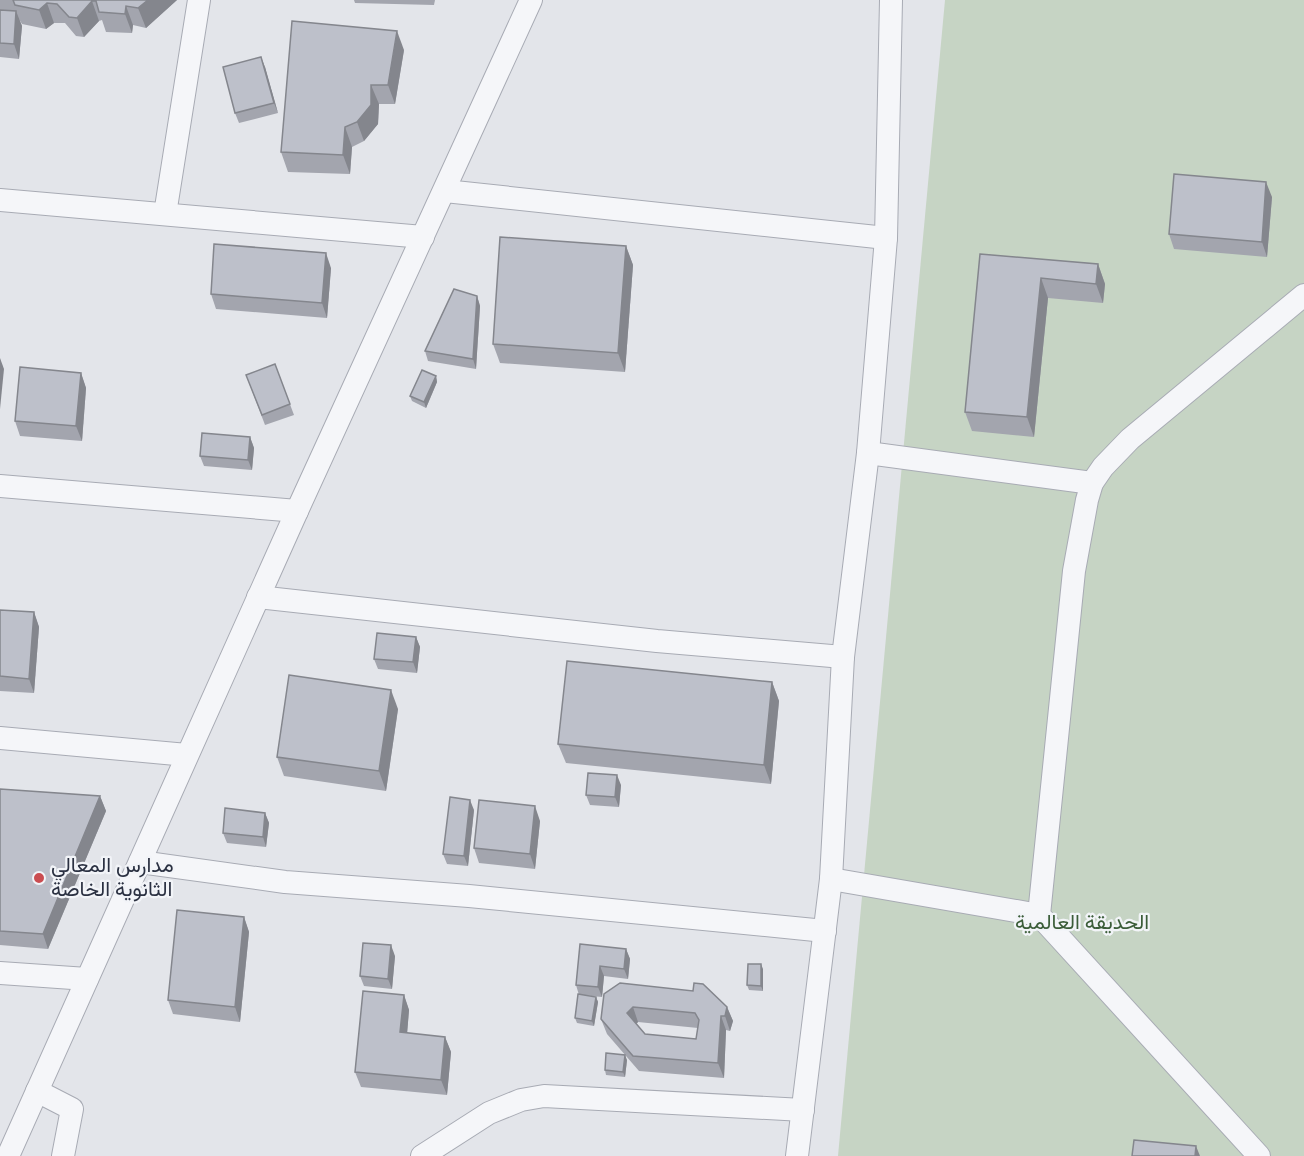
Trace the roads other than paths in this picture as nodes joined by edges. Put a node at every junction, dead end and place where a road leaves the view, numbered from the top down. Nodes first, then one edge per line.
1 (199, 0) edge
2 (531, 0) edge
3 (891, 0) edge
4 (445, 191) junction
5 (0, 200) edge
6 (165, 214) junction
7 (423, 237) junction
8 (886, 238) junction
9 (1304, 295) edge
10 (868, 453) junction
11 (1092, 483) junction
12 (0, 486) edge
13 (297, 511) junction
14 (258, 597) junction
15 (843, 657) junction
16 (0, 738) edge
17 (187, 755) junction
18 (140, 862) junction
19 (831, 879) junction
20 (1039, 915) junction
21 (825, 930) junction
22 (0, 973) edge
23 (87, 979) junction
24 (37, 1091) junction
25 (803, 1110) junction
26 (8, 1156) edge
27 (63, 1156) edge
28 (422, 1156) edge
29 (797, 1156) edge
30 (1259, 1156) edge

1 - 6 street
2 - 4 street
3 - 8 street
4 - 7 street
4 - 8 street
5 - 6 street
6 - 7 street
7 - 13 street
8 - 10 street
9 - 11 street
10 - 11 street
10 - 15 street
11 - 20 street
12 - 13 street
13 - 14 street
14 - 15 street
14 - 17 street
15 - 19 street
16 - 17 street
17 - 18 street
18 - 21 street
18 - 23 street
19 - 20 street
19 - 21 street
20 - 30 street
21 - 25 street
22 - 23 street
23 - 24 street
24 - 26 street
24 - 27 street
25 - 28 street
25 - 29 street

